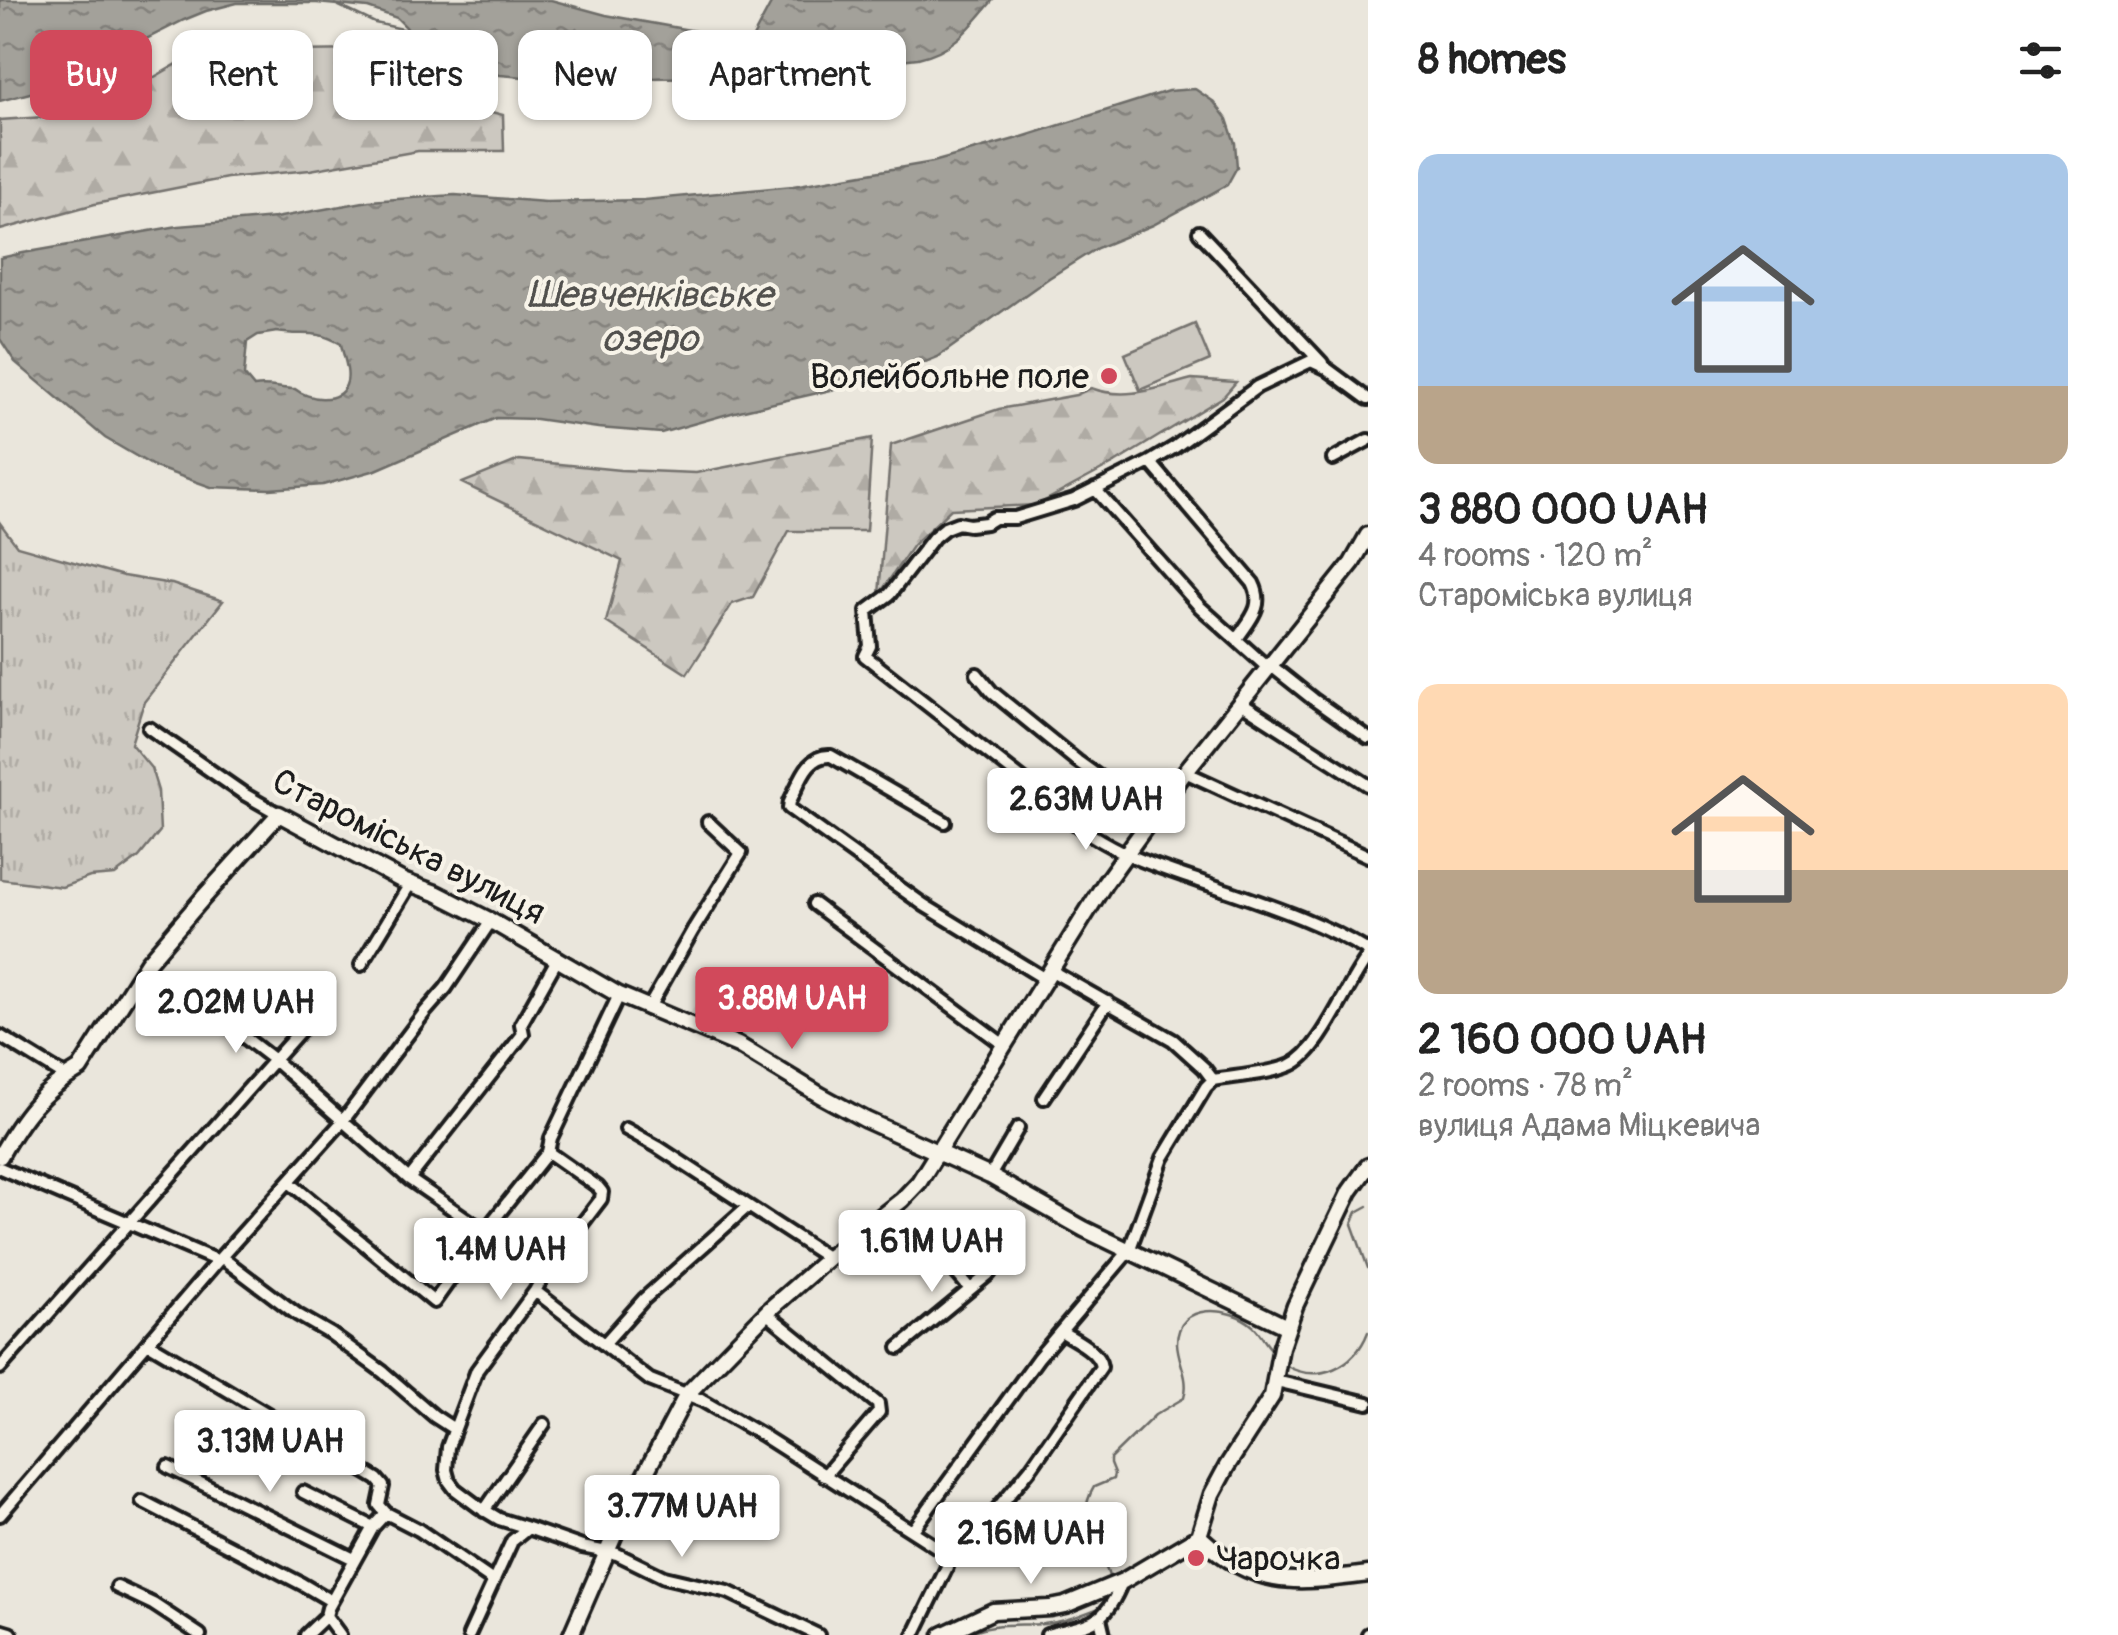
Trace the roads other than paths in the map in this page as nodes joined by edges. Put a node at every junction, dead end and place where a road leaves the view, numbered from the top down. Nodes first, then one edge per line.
1 (1199, 232) dead end
2 (1326, 368) junction
3 (1368, 399) edge
4 (1368, 440) edge
5 (1333, 459) dead end
6 (1150, 462) junction
7 (1094, 490) junction
8 (1368, 535) edge
9 (1362, 563) edge
10 (1237, 640) junction
11 (1268, 666) junction
12 (977, 674) dead end
13 (1240, 702) junction
14 (149, 728) dead end
15 (1368, 738) edge
16 (1184, 772) junction
17 (1368, 785) edge
18 (279, 814) junction
19 (1152, 815) junction
20 (708, 822) dead end
21 (945, 822) dead end
22 (1124, 855) junction
23 (1368, 856) edge
24 (410, 884) junction
25 (814, 904) dead end
26 (491, 920) junction
27 (1368, 954) edge
28 (558, 958) junction
29 (362, 965) dead end
30 (1364, 972) edge
31 (1047, 975) junction
32 (136, 979) junction
33 (619, 995) junction
34 (1108, 1002) junction
35 (323, 1005) dead end
36 (648, 1009) junction
37 (0, 1036) edge
38 (1004, 1045) junction
39 (274, 1060) junction
40 (67, 1077) junction
41 (1214, 1080) junction
42 (1044, 1098) dead end
43 (342, 1122) junction
44 (626, 1128) dead end
45 (1018, 1128) dead end
46 (548, 1152) junction
47 (938, 1152) junction
48 (0, 1156) edge
49 (1368, 1166) edge
50 (0, 1168) edge
51 (990, 1176) junction
52 (409, 1179) junction
53 (289, 1182) junction
54 (747, 1206) junction
55 (887, 1213) junction
56 (130, 1224) junction
57 (484, 1232) junction
58 (1129, 1250) junction
59 (828, 1258) junction
60 (220, 1259) junction
61 (545, 1273) junction
62 (990, 1273) dead end
63 (970, 1289) junction
64 (535, 1291) junction
65 (766, 1313) junction
66 (1287, 1326) junction
67 (1061, 1331) junction
68 (148, 1343) junction
69 (604, 1344) junction
70 (899, 1348) dead end
71 (0, 1368) edge
72 (1277, 1374) junction
73 (687, 1394) junction
74 (1368, 1404) edge
75 (544, 1424) dead end
76 (454, 1429) junction
77 (168, 1467) dead end
78 (824, 1476) junction
79 (303, 1492) dead end
80 (142, 1501) dead end
81 (484, 1511) junction
82 (386, 1513) junction
83 (992, 1514) dead end
84 (0, 1515) edge
85 (373, 1527) junction
86 (528, 1528) junction
87 (914, 1530) junction
88 (1199, 1536) junction
89 (606, 1552) junction
90 (354, 1558) junction
91 (1368, 1574) edge
92 (1123, 1581) junction
93 (493, 1582) junction
94 (117, 1587) dead end
95 (331, 1601) junction
96 (326, 1616) junction
97 (1100, 1618) junction
98 (0, 1632) edge
99 (10, 1635) edge
100 (200, 1635) edge
101 (306, 1635) edge
102 (340, 1635) edge
103 (468, 1635) edge
104 (571, 1635) edge
105 (818, 1635) edge
106 (914, 1635) edge
107 (942, 1635) edge
108 (1047, 1635) edge
109 (1104, 1635) edge

1 - 2 street
2 - 3 street
2 - 6 street
4 - 5 street
6 - 7 street
6 - 10 street
7 - 10 street
7 - 22 street
8 - 9 street
9 - 11 street
10 - 11 street
11 - 13 street
11 - 15 street
12 - 19 street
13 - 16 street
13 - 17 street
14 - 18 street, Староміська вулиця
16 - 19 street
16 - 23 street
18 - 24 street, Староміська вулиця
18 - 32 street
19 - 22 street
20 - 36 street
21 - 31 street
22 - 27 street
22 - 31 street
24 - 26 street, Староміська вулиця
24 - 29 street
25 - 38 street
26 - 28 street, Староміська вулиця
26 - 43 street
27 - 30 street
28 - 33 street, Староміська вулиця
28 - 52 street
30 - 41 street
31 - 34 street
31 - 38 street
32 - 39 street
32 - 40 street
33 - 36 street, Староміська вулиця
33 - 46 street
34 - 41 street
34 - 42 street
35 - 39 street
36 - 47 street, Староміська вулиця
37 - 40 street
38 - 47 street
39 - 43 street
39 - 56 street
40 - 48 street
41 - 58 street
43 - 52 street
43 - 53 street
44 - 54 street
45 - 51 street
46 - 57 street
46 - 61 street
47 - 51 street, Староміська вулиця
47 - 55 street
49 - 66 street
50 - 56 street
51 - 58 street, Староміська вулиця
52 - 57 street
53 - 57 street
53 - 60 street
54 - 59 street
54 - 69 street
55 - 59 street
55 - 63 street
56 - 60 street
56 - 71 street
57 - 61 street
58 - 66 street, Староміська вулиця
58 - 67 street
59 - 65 street
60 - 68 street
60 - 76 street
61 - 64 street
62 - 63 street
63 - 70 street
64 - 69 street
64 - 76 street
65 - 73 street
65 - 78 street
66 - 72 street
67 - 83 street
67 - 87 street
68 - 82 street
68 - 84 street
69 - 73 street
72 - 74 street
72 - 88 street
73 - 78 street
73 - 89 street
75 - 81 street
76 - 81 street
77 - 90 street
78 - 87 street
79 - 85 street
80 - 95 street
81 - 86 street
82 - 85 street
82 - 93 street
85 - 90 street
86 - 89 street
86 - 93 street
87 - 106 street
88 - 91 street
88 - 92 street
89 - 104 street
89 - 105 street
90 - 95 street
92 - 97 street
92 - 107 street
93 - 103 street
94 - 100 street
95 - 96 street
96 - 101 street
96 - 102 street
97 - 108 street
97 - 109 street
98 - 99 street

